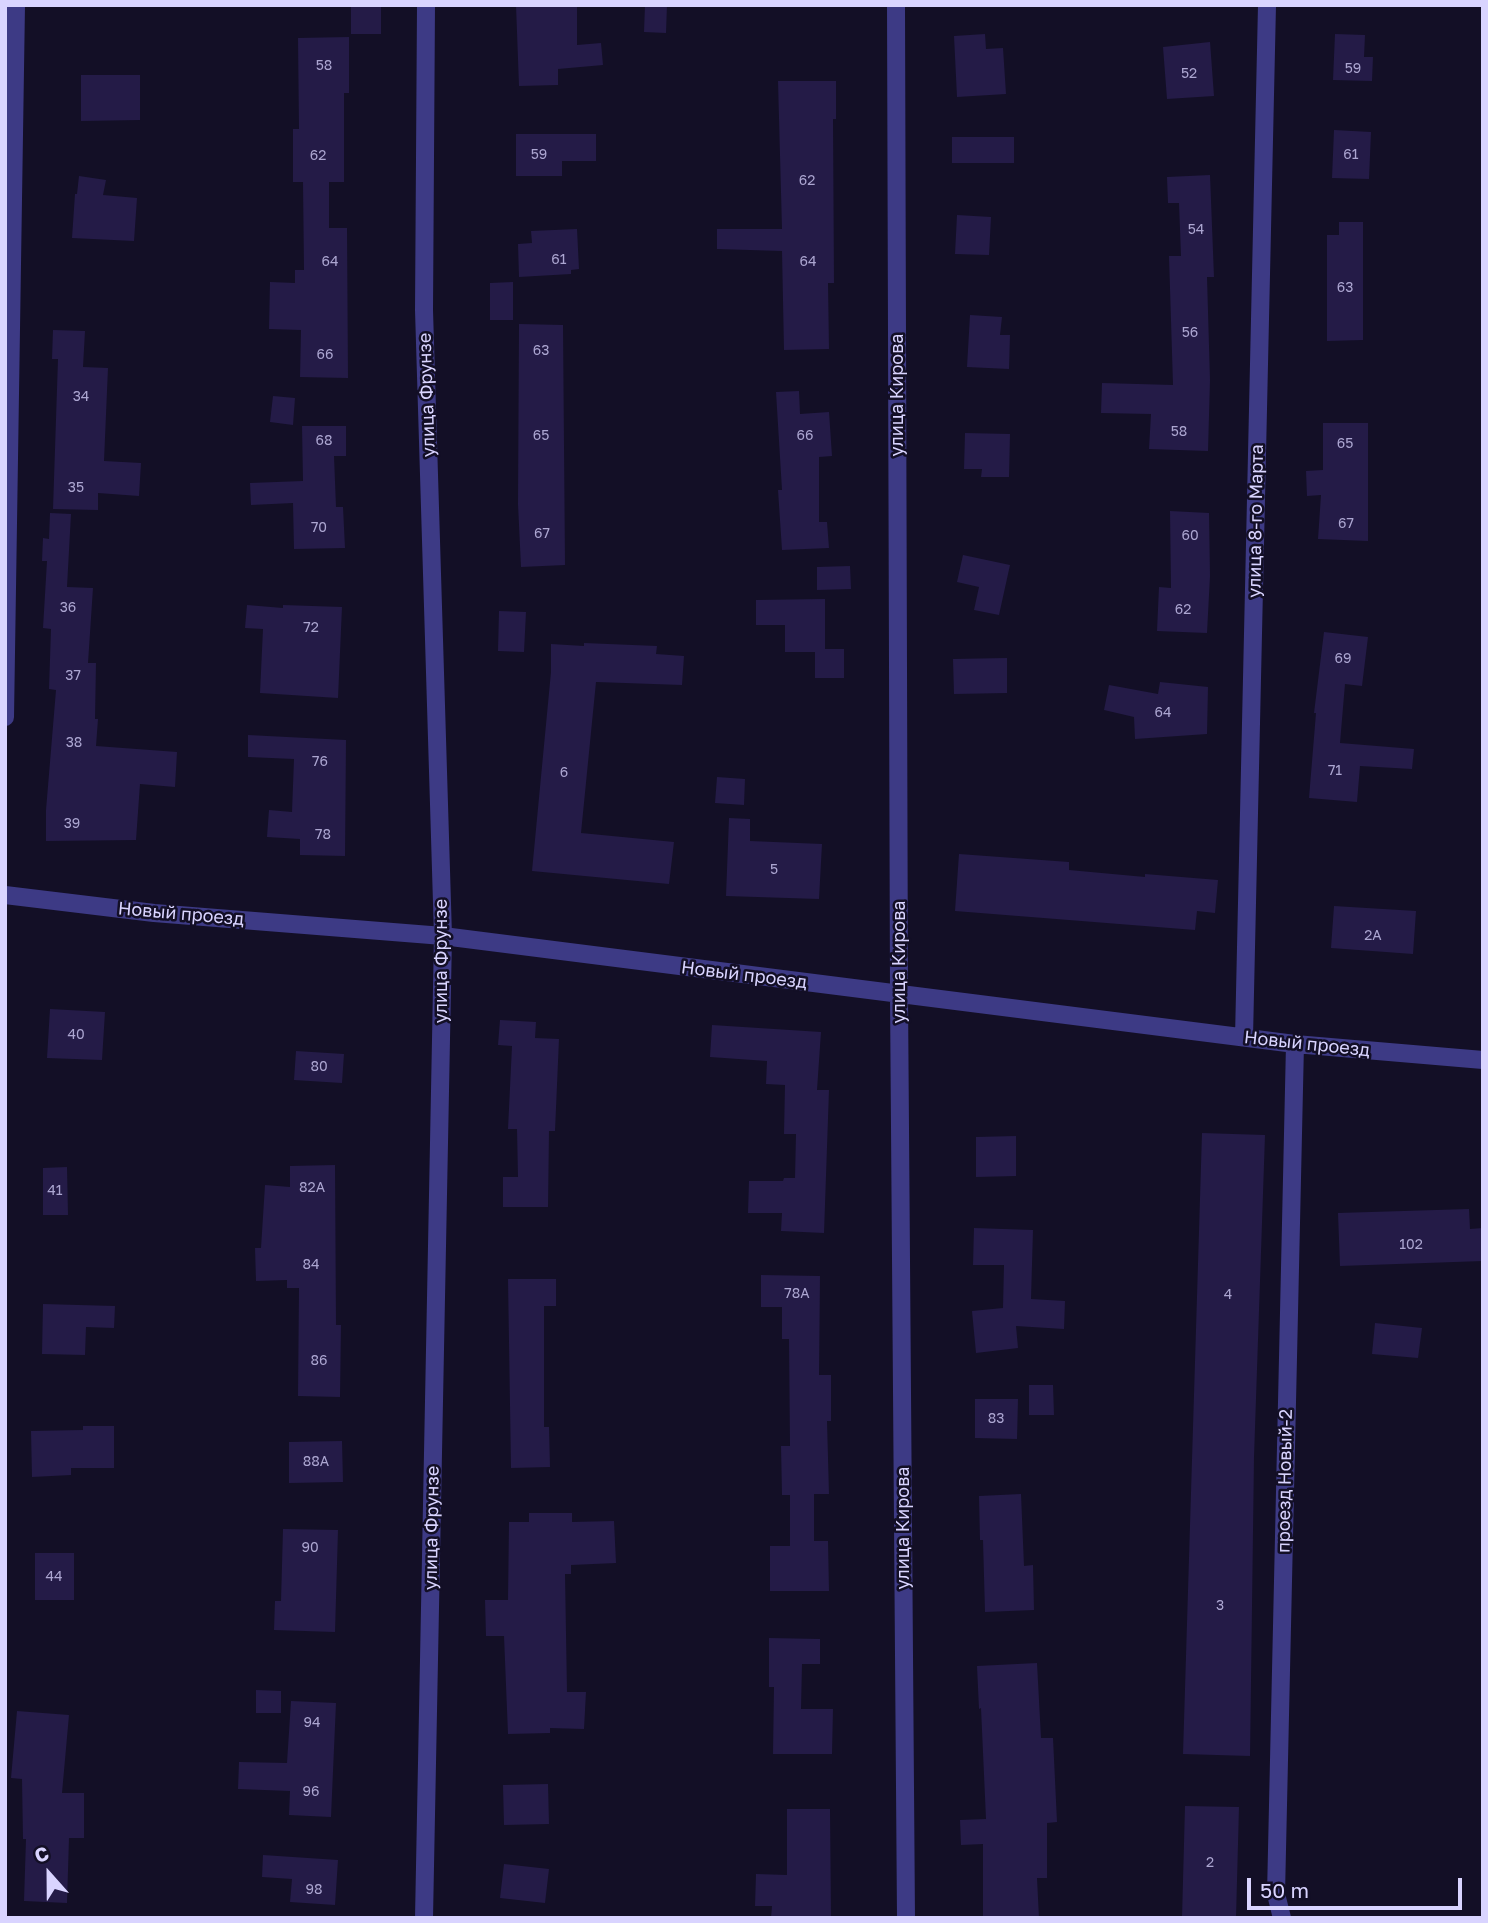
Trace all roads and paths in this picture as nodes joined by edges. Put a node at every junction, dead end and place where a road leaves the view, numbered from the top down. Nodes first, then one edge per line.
1 (16, 5) edge
2 (426, 5) edge
3 (896, 5) edge
4 (1267, 5) edge
5 (5, 718) edge
6 (5, 895) edge
7 (443, 936) junction
8 (899, 996) junction
9 (1244, 1037) junction
10 (1295, 1044) junction
11 (1483, 1060) edge
12 (424, 1918) edge
13 (906, 1918) edge
14 (1282, 1918) edge

1 - 5 street
2 - 7 street, улица Фрунзе
3 - 8 street, улица Кирова
4 - 9 street, улица 8-го Марта
6 - 7 street, Новый проезд
7 - 8 street, Новый проезд
7 - 12 street, улица Фрунзе
8 - 9 street, Новый проезд
8 - 13 street, улица Кирова
9 - 10 street, Новый проезд
10 - 11 street, Новый проезд
10 - 14 street, проезд Новый-2

